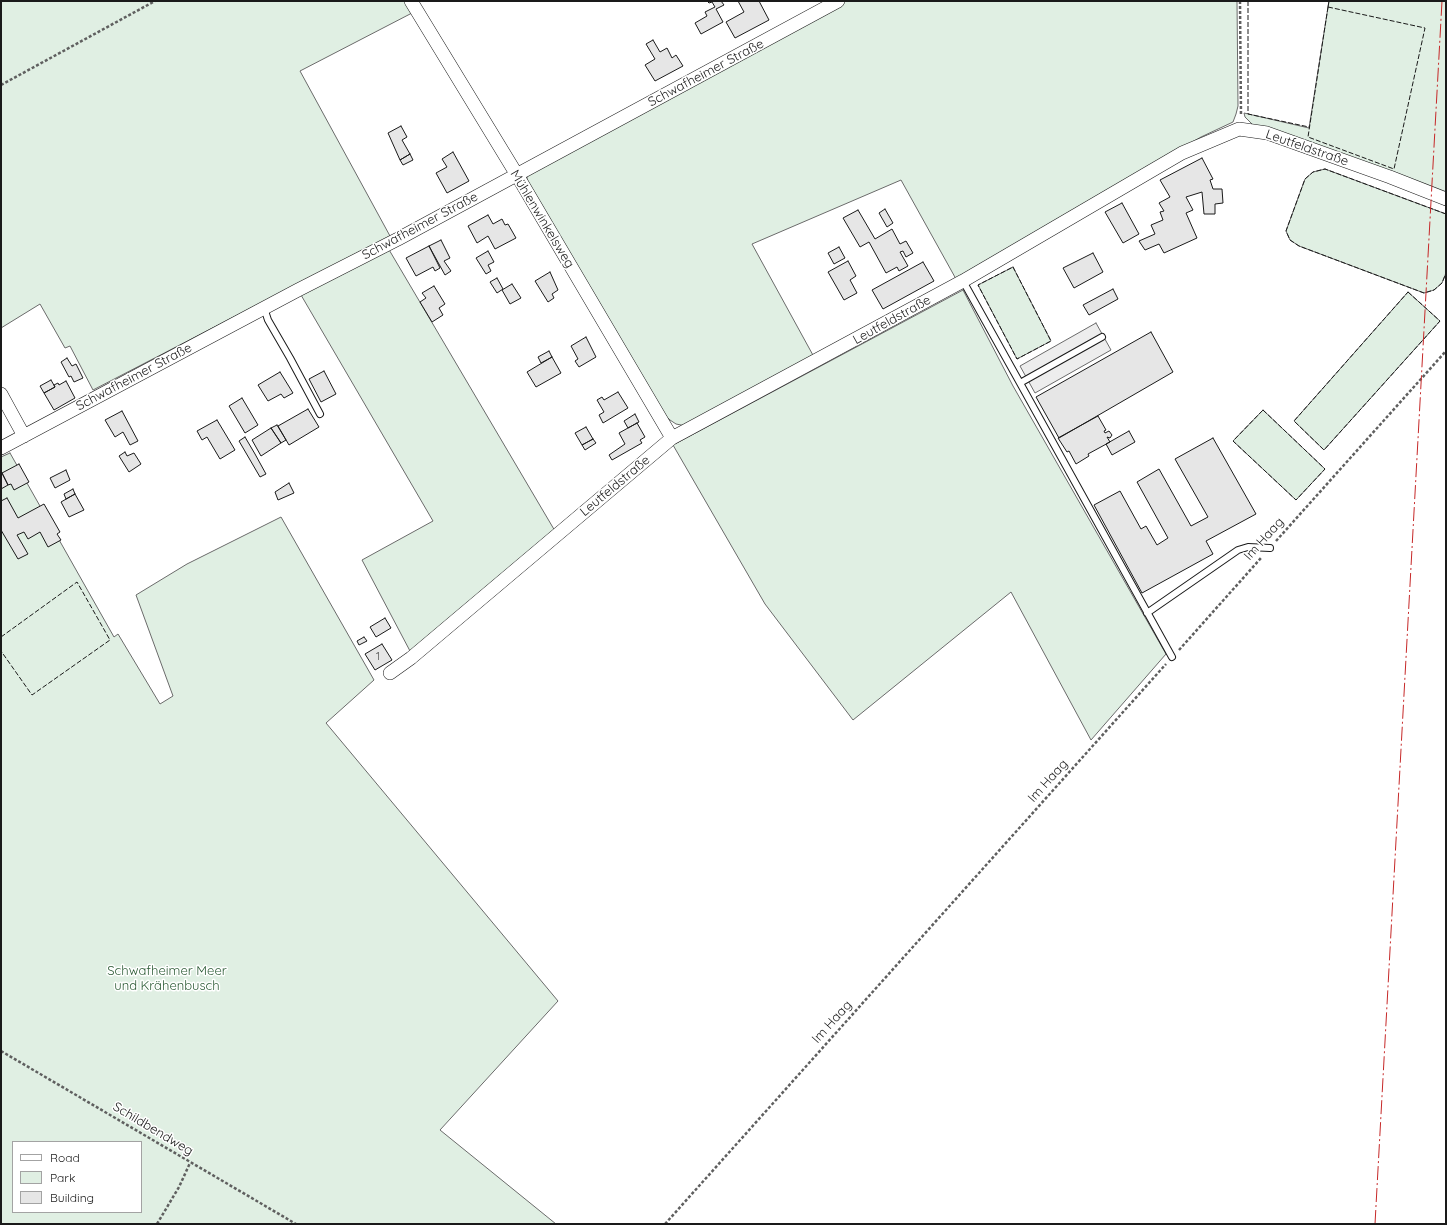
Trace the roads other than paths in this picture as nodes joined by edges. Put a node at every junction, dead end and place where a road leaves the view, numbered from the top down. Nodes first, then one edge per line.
1 (411, 1) edge
2 (838, 1) edge
3 (516, 175) junction
4 (1446, 199) edge
5 (963, 281) junction
6 (264, 308) junction
7 (1102, 337) dead end
8 (1020, 383) junction
9 (1, 394) edge
10 (320, 414) dead end
11 (24, 436) junction
12 (672, 438) junction
13 (1, 448) edge
14 (1270, 548) road end
15 (1147, 613) junction
16 (1172, 657) road end
17 (390, 673) dead end

1 - 3 street, Mühlenwinkelsweg
2 - 3 street, Schwafheimer Straße
3 - 6 street, Schwafheimer Straße
3 - 12 street, Mühlenwinkelsweg
4 - 5 street, Leutfeldstraße
5 - 8 lane
5 - 12 street, Leutfeldstraße
6 - 10 lane
6 - 11 street, Schwafheimer Straße
7 - 8 lane
8 - 15 lane
9 - 11 street
11 - 13 street, Schwafheimer Straße
12 - 17 street, Leutfeldstraße
14 - 15 lane
15 - 16 lane

